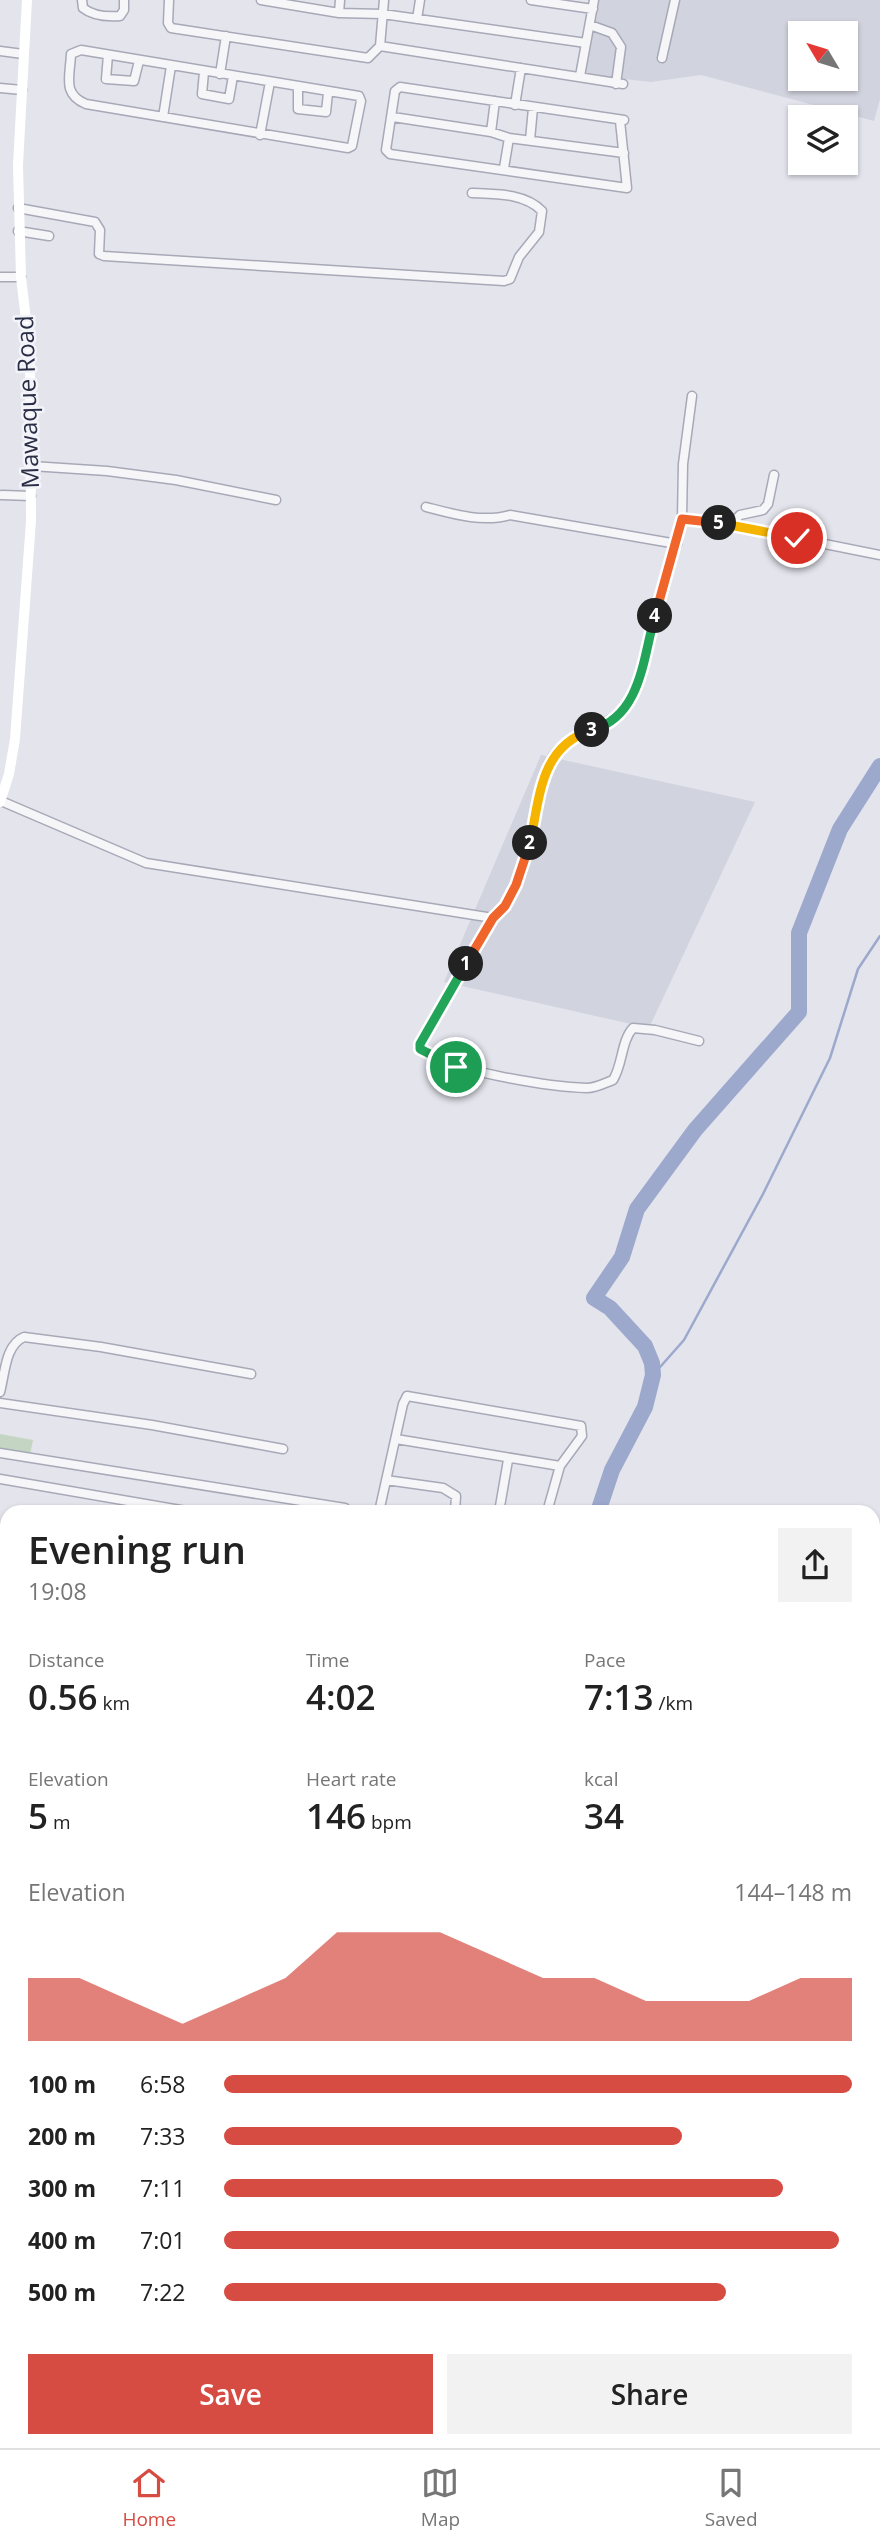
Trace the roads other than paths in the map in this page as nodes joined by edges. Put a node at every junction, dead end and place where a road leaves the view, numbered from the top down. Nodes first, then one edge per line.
1 (27, 0) edge
2 (82, 0) edge
3 (124, 0) edge
4 (169, 0) edge
5 (261, 0) edge
6 (340, 0) edge
7 (384, 0) edge
8 (420, 0) edge
9 (531, 0) edge
10 (675, 0) edge
11 (296, 2) edge
12 (593, 5) edge
13 (339, 13) junction
14 (383, 14) junction
15 (417, 19) junction
16 (590, 25) junction
17 (226, 36) junction
18 (586, 43) junction
19 (380, 46) junction
20 (0, 51) edge
21 (23, 54) junction
22 (108, 55) junction
23 (662, 58) dead end
24 (139, 61) junction
25 (171, 66) junction
26 (521, 68) junction
27 (204, 72) junction
28 (220, 74) junction
29 (233, 76) junction
30 (580, 76) junction
31 (270, 82) junction
32 (298, 87) junction
33 (0, 88) edge
34 (22, 90) junction
35 (328, 93) junction
36 (495, 101) junction
37 (515, 105) junction
38 (533, 108) junction
39 (163, 117) junction
40 (393, 117) junction
41 (491, 132) junction
42 (260, 135) junction
43 (509, 138) junction
44 (530, 140) junction
45 (624, 153) junction
46 (504, 169) junction
47 (472, 193) dead end
48 (18, 208) junction
49 (19, 232) junction
50 (49, 236) dead end
51 (0, 277) edge
52 (21, 277) junction
53 (692, 396) dead end
54 (32, 466) junction
55 (774, 475) dead end
56 (2, 495) dead end
57 (31, 496) junction
58 (276, 500) dead end
59 (426, 507) dead end
60 (682, 519) junction
61 (730, 525) junction
62 (677, 544) junction
63 (880, 555) edge
64 (0, 801) edge
65 (493, 918) junction
66 (699, 1041) dead end
67 (251, 1374) dead end
68 (0, 1392) edge
69 (0, 1403) edge
70 (396, 1439) junction
71 (283, 1449) dead end
72 (0, 1452) edge
73 (508, 1460) junction
74 (560, 1466) junction
75 (0, 1479) edge
76 (386, 1480) junction
77 (151, 1505) edge
78 (327, 1505) edge
79 (381, 1505) edge
80 (455, 1505) edge
81 (500, 1505) edge
82 (549, 1505) edge

1 - 21 main road, Mawaque Road
2 - 3 street
4 - 17 street
5 - 11 street
6 - 13 street
7 - 14 street
8 - 15 street
9 - 12 street
10 - 23 street
11 - 13 street
12 - 16 street
13 - 14 street
14 - 15 street
14 - 19 street
15 - 18 street
16 - 18 street
16 - 30 street
17 - 19 street
17 - 28 street
18 - 30 street
19 - 26 street
20 - 21 street
21 - 34 main road, Mawaque Road
22 - 24 street
22 - 24 street
22 - 39 street
24 - 25 street
25 - 27 street
25 - 39 street
26 - 30 street
26 - 37 street
27 - 28 street
27 - 29 street
28 - 29 street
29 - 31 street
31 - 32 street
31 - 42 street
32 - 35 street
32 - 35 street
33 - 34 street
34 - 48 main road, Mawaque Road
35 - 42 street
36 - 37 street
36 - 40 street
36 - 41 street
37 - 38 street
38 - 44 street
38 - 45 street
39 - 42 street
40 - 41 street
40 - 46 street
41 - 43 street
43 - 44 street
43 - 46 street
44 - 45 street
45 - 46 street
47 - 48 street
48 - 49 main road, Mawaque Road
49 - 50 street
49 - 52 main road, Mawaque Road
51 - 52 street
52 - 54 main road, Mawaque Road
53 - 60 street
54 - 57 main road, Mawaque Road
54 - 58 street
55 - 61 street
56 - 57 street
57 - 64 main road, Mawaque Road
59 - 62 street
60 - 61 street
60 - 62 street
61 - 63 street
62 - 65 street
64 - 65 street
65 - 66 street
67 - 68 street
69 - 71 street
70 - 73 street
70 - 74 street
70 - 76 street
72 - 78 street
73 - 74 street
73 - 81 street
74 - 82 street
75 - 77 street
76 - 79 street
76 - 80 street

